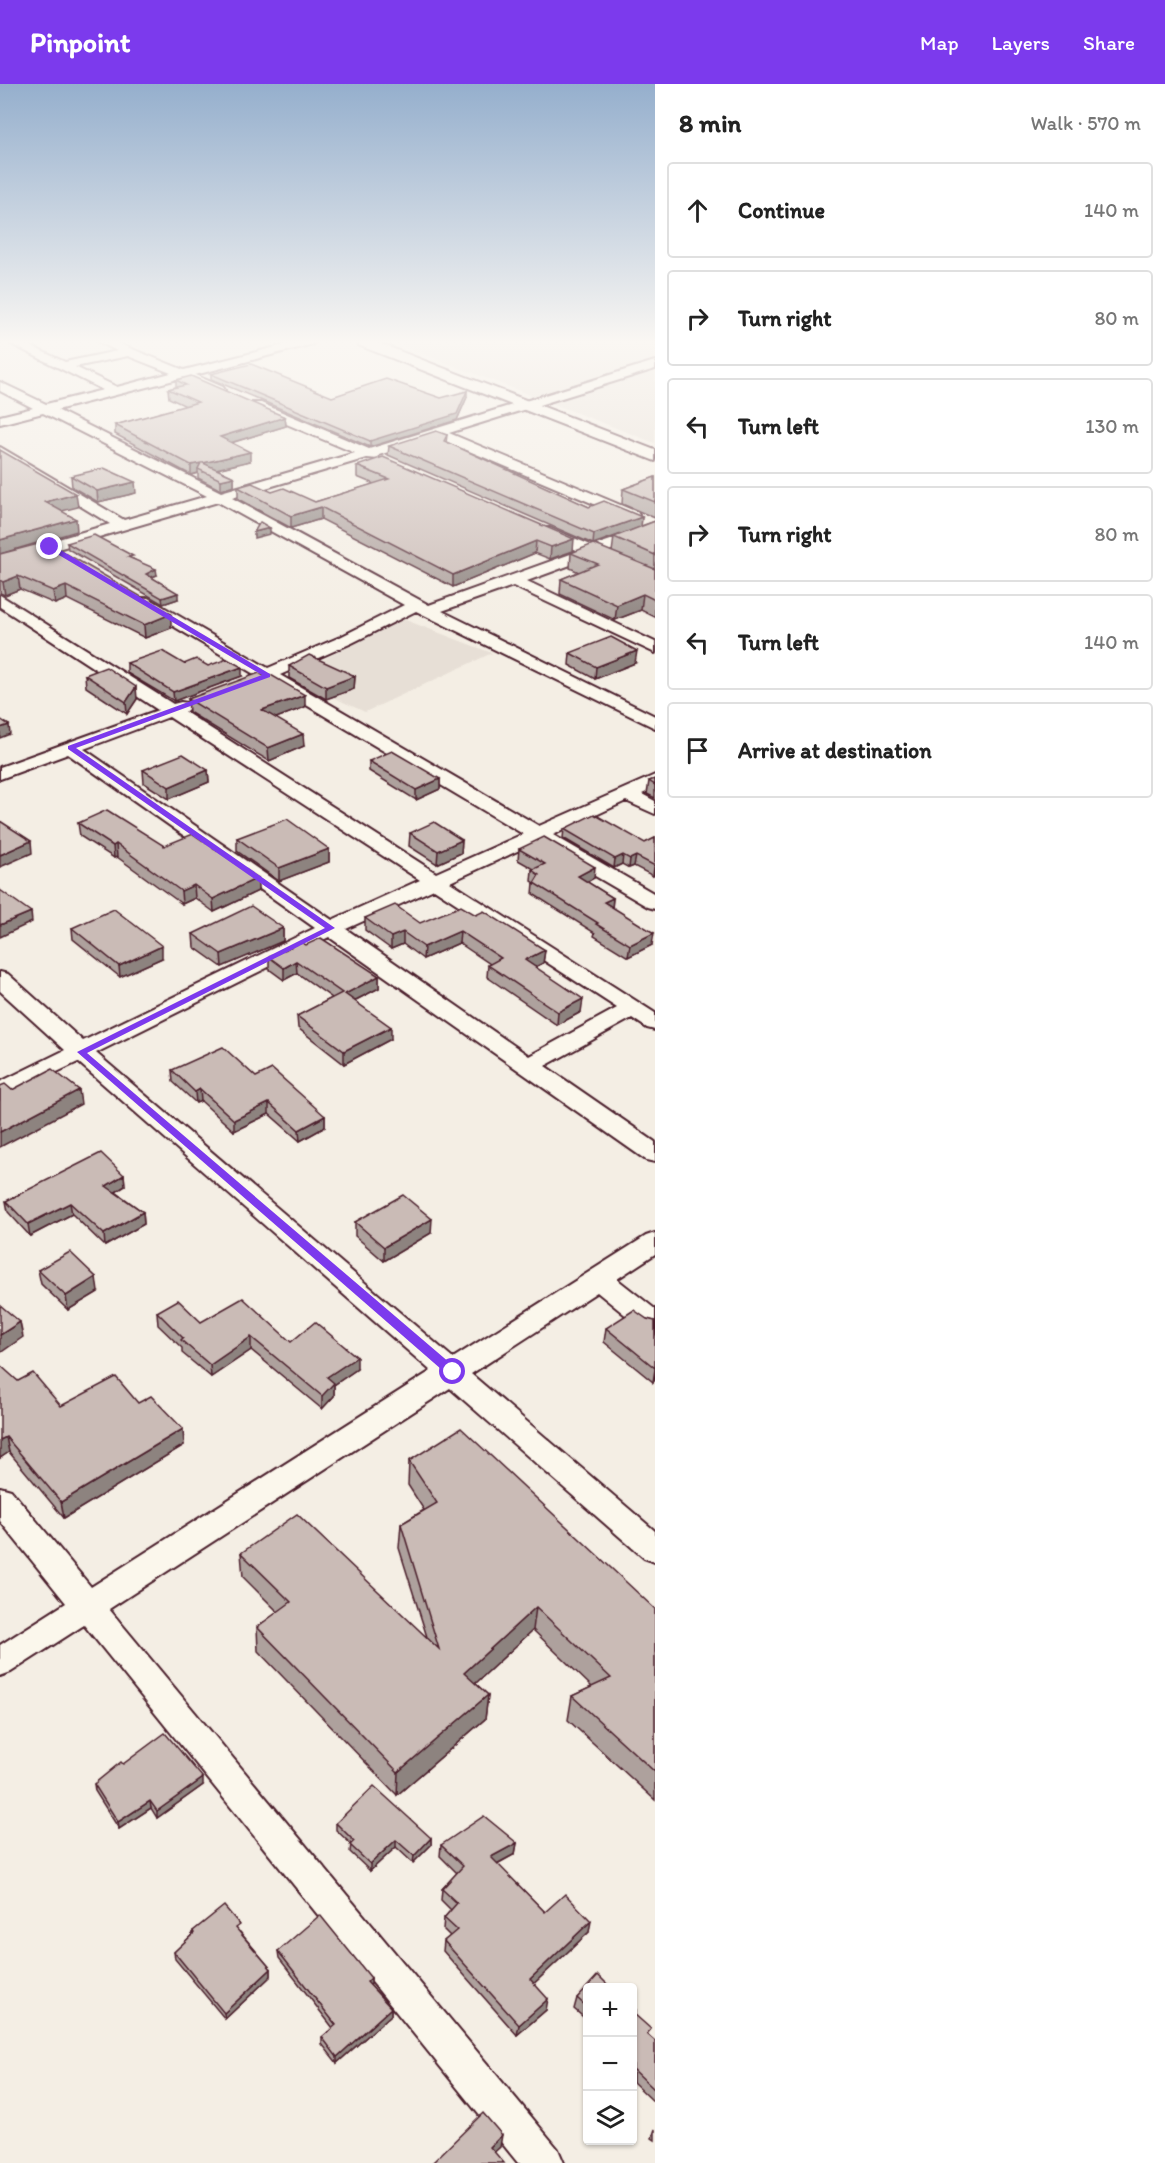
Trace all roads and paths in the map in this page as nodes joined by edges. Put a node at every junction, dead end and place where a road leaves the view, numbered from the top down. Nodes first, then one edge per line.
1 (104, 439) edge
2 (334, 439) edge
3 (418, 439) edge
4 (452, 439) edge
5 (611, 439) edge
6 (0, 451) edge
7 (368, 454) junction
8 (655, 456) edge
9 (390, 463) edge
10 (221, 498) junction
11 (528, 523) edge
12 (123, 526) junction
13 (655, 527) edge
14 (50, 547) junction
15 (592, 551) junction
16 (69, 558) edge
17 (0, 561) edge
18 (655, 579) edge
19 (513, 580) junction
20 (129, 593) edge
21 (0, 600) edge
22 (422, 608) junction
23 (655, 648) edge
24 (267, 675) junction
25 (235, 687) edge
26 (192, 703) edge
27 (171, 711) junction
28 (655, 723) edge
29 (71, 748) junction
30 (0, 773) edge
31 (655, 781) edge
32 (627, 794) junction
33 (655, 808) edge
34 (538, 834) junction
35 (435, 881) junction
36 (655, 903) edge
37 (331, 928) junction
38 (0, 979) edge
39 (633, 1009) junction
40 (655, 1023) edge
41 (81, 1052) junction
42 (528, 1066) junction
43 (0, 1091) edge
44 (655, 1155) edge
45 (655, 1242) edge
46 (598, 1279) junction
47 (655, 1324) edge
48 (453, 1372) junction
49 (0, 1498) edge
50 (655, 1549) edge
51 (89, 1605) junction
52 (0, 1662) edge
53 (544, 2163) edge

1 - 10 street
2 - 7 street
3 - 7 street
4 - 13 street
5 - 8 street
6 - 12 street
7 - 9 street
7 - 10 street
10 - 12 street
10 - 22 street
11 - 15 street
12 - 14 street
13 - 15 street
14 - 16 street
14 - 17 street
15 - 18 street
15 - 19 street
19 - 22 street
19 - 23 street
20 - 24 street
21 - 27 street
22 - 24 street
22 - 28 street
24 - 25 street
24 - 34 street
26 - 27 street
27 - 29 street
27 - 35 street
29 - 30 street
29 - 37 street
31 - 32 street
32 - 33 street
32 - 34 street
34 - 35 street
34 - 36 street
35 - 37 street
35 - 39 street
37 - 41 street
37 - 42 street
38 - 41 street
39 - 40 street
39 - 42 street
41 - 43 street
41 - 48 street
42 - 44 street
45 - 46 street
46 - 47 street
46 - 48 street
48 - 50 street
48 - 51 street
49 - 51 street
51 - 52 street
51 - 53 street

